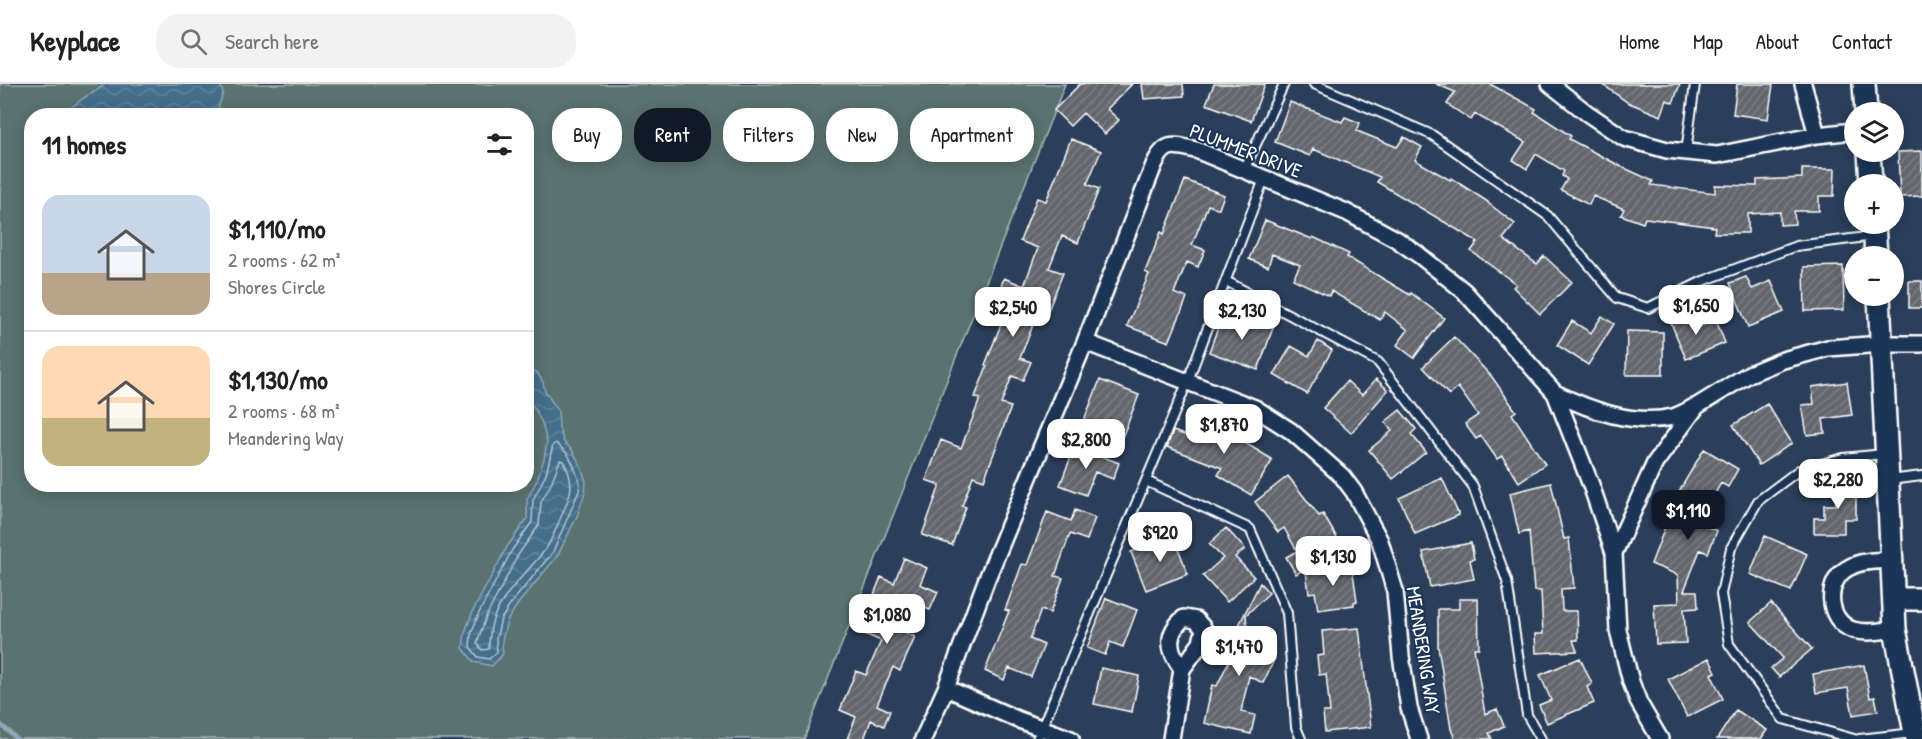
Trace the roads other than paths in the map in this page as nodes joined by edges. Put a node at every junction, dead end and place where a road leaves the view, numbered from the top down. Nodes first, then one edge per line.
1 (1284, 84) edge
2 (1314, 84) edge
3 (1550, 84) edge
4 (1695, 84) edge
5 (1803, 84) edge
6 (1864, 84) edge
7 (1865, 102) edge
8 (1844, 133) edge
9 (1817, 135) junction
10 (1686, 152) junction
11 (1244, 170) junction
12 (1264, 179) junction
13 (1875, 238) edge
14 (1226, 281) junction
15 (1880, 306) edge
16 (1085, 342) junction
17 (1882, 344) junction
18 (1922, 344) edge
19 (1187, 383) junction
20 (1555, 393) junction
21 (1697, 406) junction
22 (1886, 454) junction
23 (1922, 476) edge
24 (1887, 480) junction
25 (1146, 481) junction
26 (1614, 553) junction
27 (1892, 560) junction
28 (1894, 599) junction
29 (1922, 599) edge
30 (1895, 629) junction
31 (1182, 669) dead end
32 (946, 688) junction
33 (1916, 725) edge
34 (1039, 734) edge
35 (922, 739) edge
36 (1071, 739) edge
37 (1171, 739) edge
38 (1301, 739) edge
39 (1419, 739) edge
40 (1541, 739) edge
41 (1660, 739) edge
42 (1854, 739) edge
43 (1859, 739) edge

1 - 11 lane
2 - 13 lane
3 - 10 street
4 - 10 lane
5 - 9 street
6 - 7 street
8 - 9 street
9 - 10 street
11 - 12 street, PLUMMER DRIVE
11 - 16 street, PLUMMER DRIVE
12 - 14 lane
12 - 20 street, PLUMMER DRIVE
14 - 19 lane
14 - 40 lane
15 - 17 street
16 - 19 street, MEANDERING WAY
16 - 32 street, PLUMMER DRIVE
17 - 18 street
17 - 21 street
17 - 22 street
19 - 25 lane
19 - 39 street, MEANDERING WAY
20 - 21 street, PLUMMER DRIVE
20 - 26 street, PLUMMER DRIVE
21 - 26 street
22 - 24 street
22 - 42 lane
23 - 24 lane
24 - 27 street
25 - 34 lane
25 - 38 lane
26 - 41 street
27 - 28 street
27 - 30 street
28 - 29 street
28 - 30 street
30 - 33 street
31 - 37 street
32 - 34 street
32 - 35 street, PLUMMER DRIVE
33 - 43 lane
34 - 36 street

